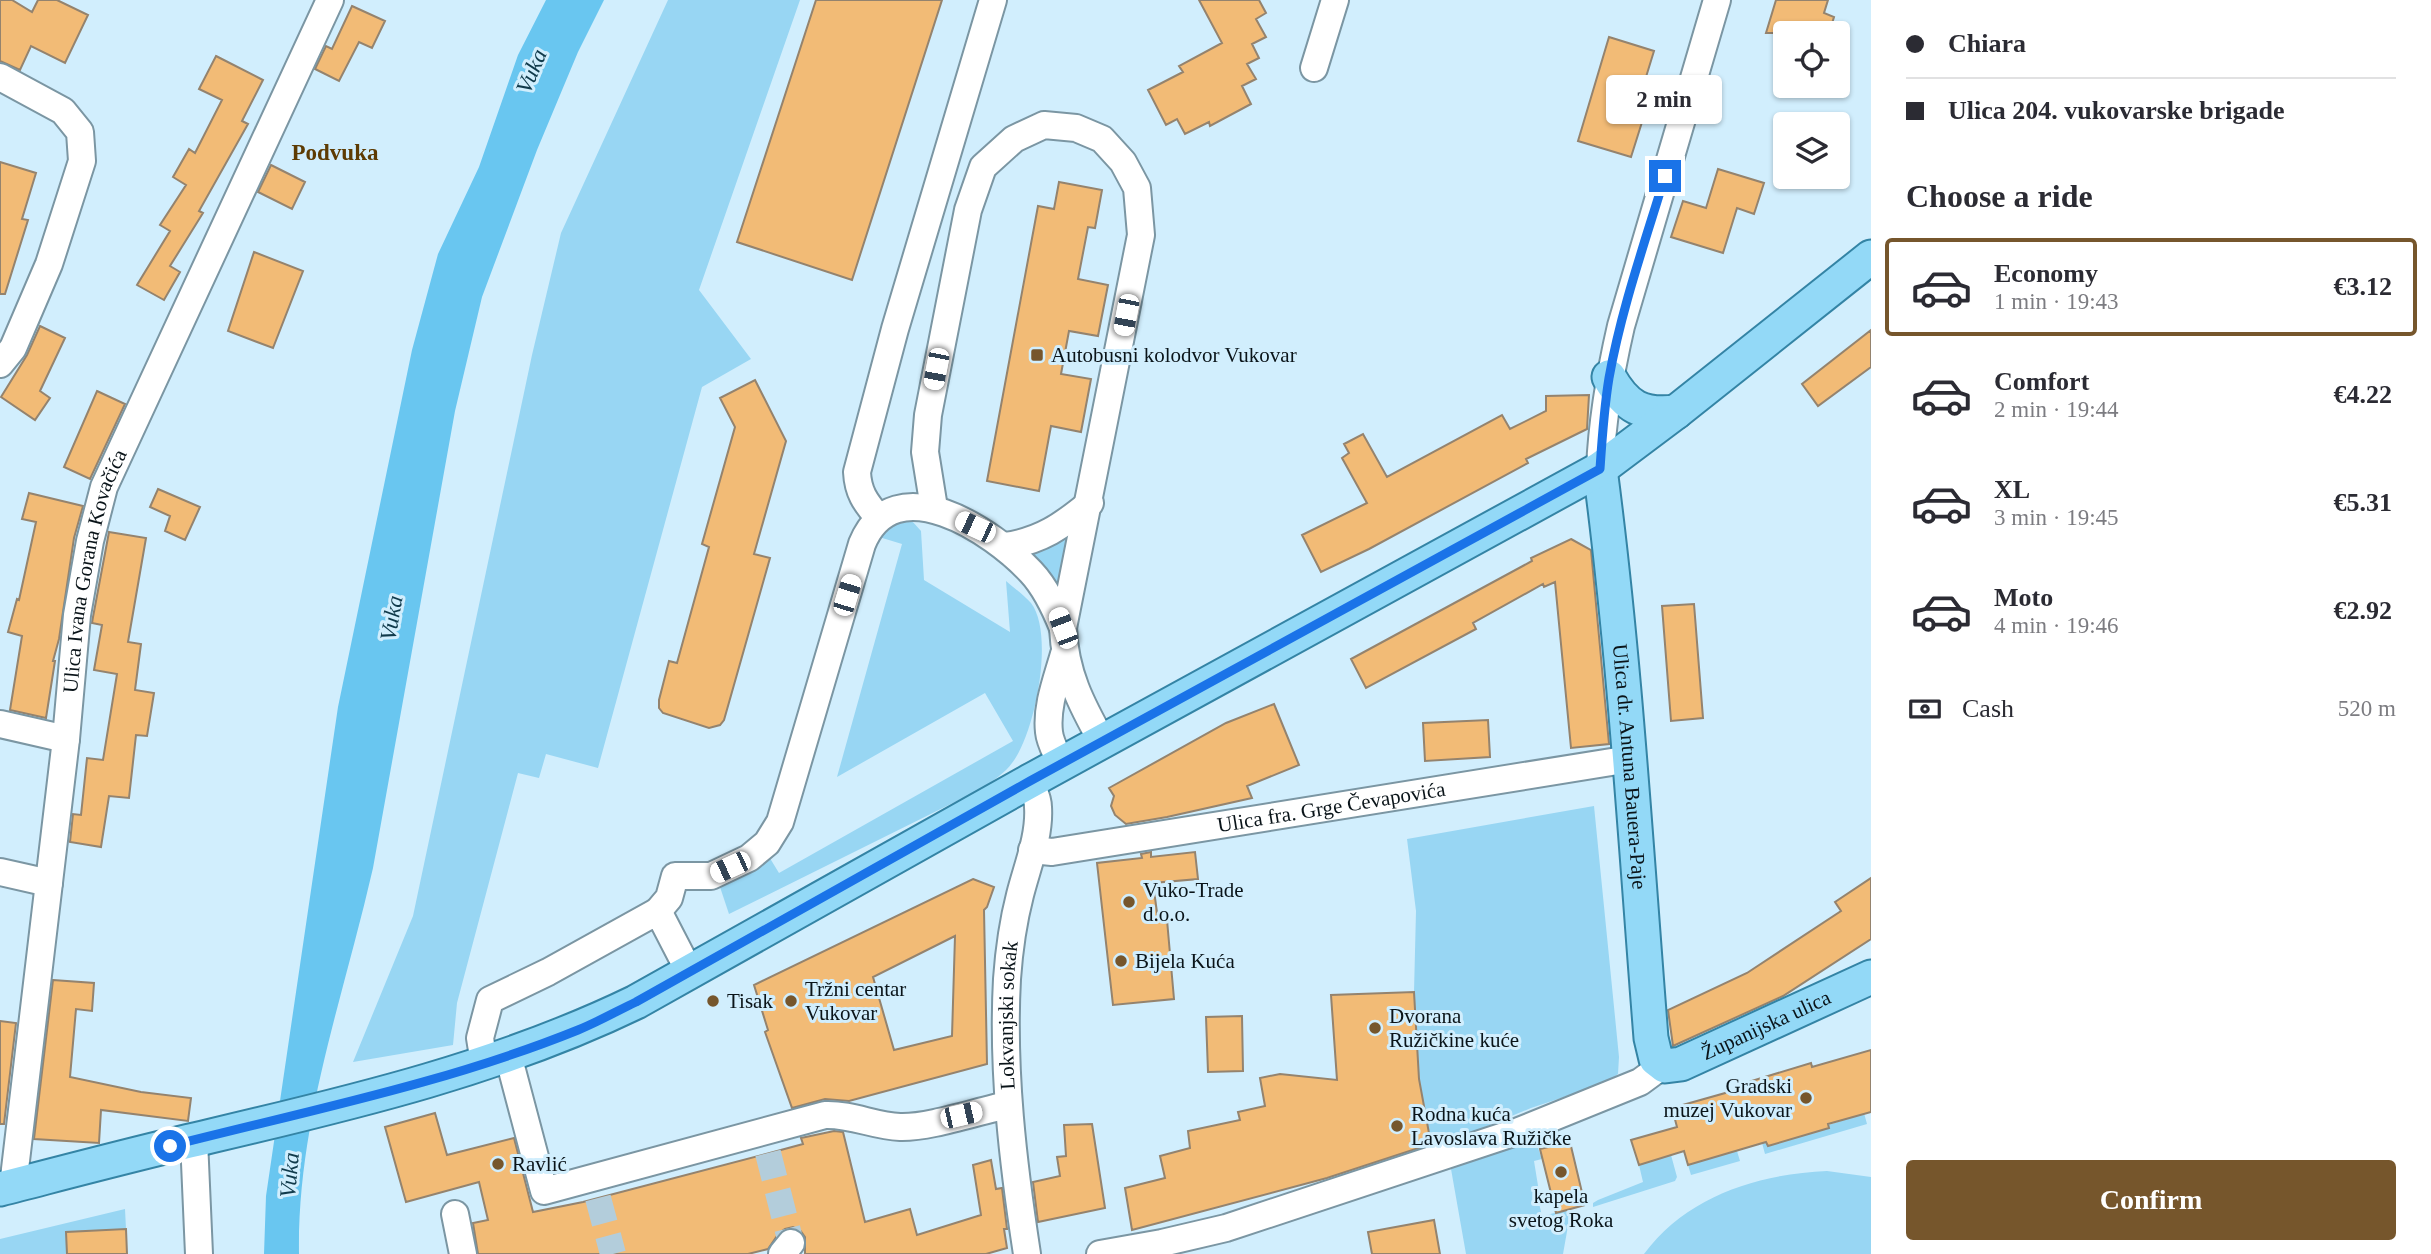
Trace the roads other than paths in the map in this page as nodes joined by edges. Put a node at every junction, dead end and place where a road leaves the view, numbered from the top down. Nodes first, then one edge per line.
1 (330, 0) edge
2 (993, 0) edge
3 (1335, 0) edge
4 (1717, 0) edge
5 (1314, 68) dead end
6 (0, 77) edge
7 (1871, 257) edge
8 (0, 365) edge
9 (1609, 377) junction
10 (1676, 412) junction
11 (1600, 469) junction
12 (1090, 503) junction
13 (934, 508) junction
14 (878, 517) junction
15 (1005, 546) junction
16 (1063, 628) junction
17 (1064, 654) junction
18 (0, 724) edge
19 (66, 740) junction
20 (1103, 743) junction
21 (1630, 759) junction
22 (1061, 764) junction
23 (1030, 781) junction
24 (1032, 850) junction
25 (0, 872) edge
26 (49, 883) junction
27 (658, 911) junction
28 (689, 971) junction
29 (1871, 977) edge
30 (496, 1059) junction
31 (1660, 1064) junction
32 (1008, 1105) junction
33 (194, 1140) junction
34 (7, 1187) edge
35 (455, 1214) dead end
36 (1163, 1248) edge
37 (199, 1254) edge
38 (463, 1254) edge
39 (1027, 1254) edge
40 (1100, 1254) edge

1 - 19 street, Ulica Ivana Gorana Kovačića
2 - 14 street
3 - 5 street
4 - 9 street
6 - 8 street
7 - 10 main road
9 - 10 main road
9 - 11 street
10 - 11 main road
11 - 20 main road
11 - 21 main road, Ulica dr. Antuna Bauera-Paje
12 - 13 street
12 - 15 street
12 - 16 street
13 - 14 street
13 - 15 street
14 - 27 street
15 - 16 street
16 - 17 street
17 - 20 street
17 - 22 street
18 - 19 street
19 - 26 street, Ulica Ivana Gorana Kovačića
20 - 22 main road
21 - 24 street, Ulica fra. Grge Čevapovića
21 - 31 main road, Ulica dr. Antuna Bauera-Paje
22 - 23 main road
23 - 24 street, Lokvanjski sokak
23 - 28 main road
24 - 32 street, Lokvanjski sokak
25 - 26 street
26 - 34 street, Ulica Ivana Gorana Kovačića
27 - 28 street
27 - 30 street
28 - 30 main road
29 - 31 main road, Županijska ulica
30 - 32 street
30 - 33 main road
31 - 36 street
32 - 39 street, Lokvanjski sokak
33 - 34 main road
33 - 37 street
35 - 38 street
36 - 40 street

